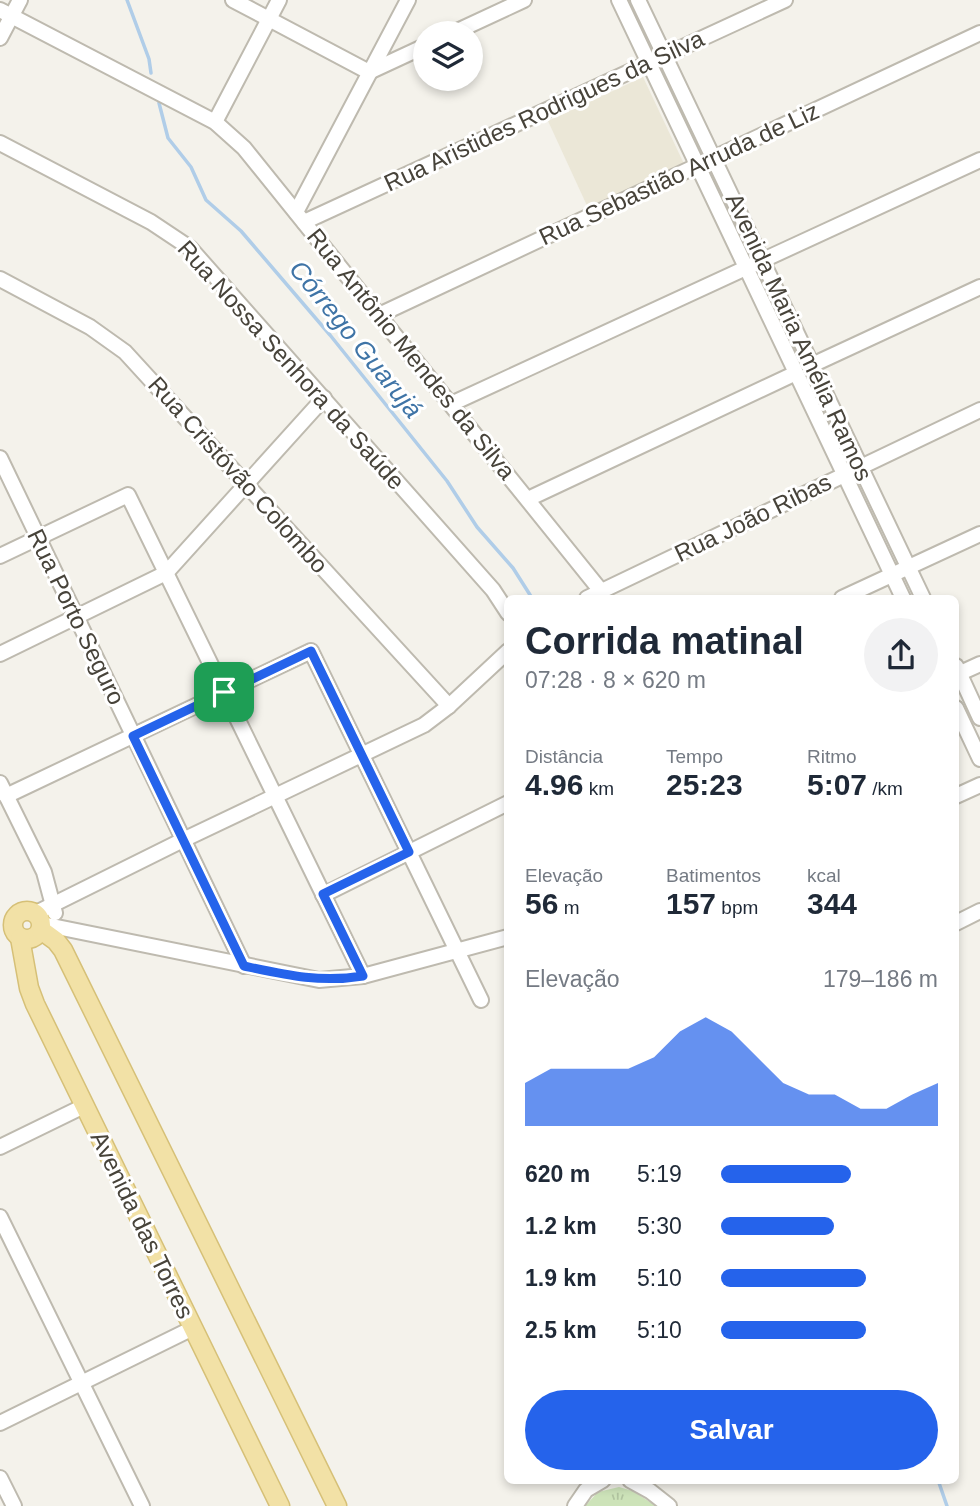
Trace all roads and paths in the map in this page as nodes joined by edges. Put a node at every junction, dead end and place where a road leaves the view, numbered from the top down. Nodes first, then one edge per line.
1 (20, 0) edge
2 (233, 0) edge
3 (279, 0) edge
4 (408, 0) edge
5 (524, 0) edge
6 (619, 0) edge
7 (638, 0) edge
8 (785, 0) edge
9 (6, 13) edge
10 (269, 19) junction
11 (479, 21) edge
12 (980, 33) edge
13 (0, 38) edge
14 (413, 52) edge
15 (665, 55) junction
16 (649, 63) junction
17 (369, 72) junction
18 (215, 122) junction
19 (0, 144) edge
20 (713, 158) junction
21 (980, 160) edge
22 (697, 165) junction
23 (300, 217) junction
24 (762, 260) junction
25 (746, 268) junction
26 (0, 279) edge
27 (980, 287) edge
28 (379, 314) junction
29 (812, 365) junction
30 (796, 373) junction
31 (324, 398) junction
32 (451, 404) junction
33 (980, 410) edge
34 (0, 458) edge
35 (861, 467) junction
36 (844, 474) junction
37 (246, 484) junction
38 (528, 499) junction
39 (980, 534) edge
40 (38, 538) junction
41 (0, 556) edge
42 (908, 567) junction
43 (166, 573) junction
44 (892, 575) junction
45 (601, 591) junction
46 (593, 595) edge
47 (849, 595) edge
48 (902, 595) edge
49 (922, 595) edge
50 (504, 607) edge
51 (76, 617) junction
52 (0, 654) edge
53 (504, 655) edge
54 (980, 664) edge
55 (959, 671) edge
56 (959, 676) edge
57 (224, 692) junction
58 (449, 706) junction
59 (959, 714) edge
60 (980, 718) edge
61 (133, 736) junction
62 (361, 754) junction
63 (980, 759) edge
64 (980, 785) edge
65 (3, 789) edge
66 (274, 795) junction
67 (959, 795) edge
68 (504, 805) edge
69 (183, 840) junction
70 (409, 852) junction
71 (323, 894) junction
72 (53, 906) junction
73 (0, 911) edge
74 (980, 911) edge
75 (959, 922) edge
76 (29, 924) edge
77 (504, 938) edge
78 (457, 951) junction
79 (244, 966) junction
80 (363, 976) junction
81 (481, 1000) dead end
82 (84, 1106) junction
83 (0, 1147) edge
84 (0, 1217) edge
85 (193, 1328) junction
86 (81, 1383) junction
87 (0, 1423) edge
88 (0, 1478) edge
89 (596, 1484) edge
90 (637, 1484) edge
91 (14, 1506) edge
92 (142, 1506) edge
93 (279, 1506) edge
94 (337, 1506) edge
95 (575, 1506) edge
96 (669, 1506) edge

1 - 9 street
2 - 10 street
3 - 10 street
4 - 17 street
5 - 11 street
6 - 16 street, Avenida Maria Amélia Ramos
7 - 15 street, Avenida Maria Amélia Ramos
8 - 15 street, Rua Aristides Rodrigues da Silva
9 - 13 street
9 - 18 street, Rua Antônio Mendes da Silva
10 - 17 street
10 - 18 street
12 - 20 street, Rua Sebastião Arruda de Liz
14 - 17 street
15 - 16 street, Rua Aristides Rodrigues da Silva
15 - 20 street, Avenida Maria Amélia Ramos
16 - 22 street, Avenida Maria Amélia Ramos
16 - 23 street, Rua Aristides Rodrigues da Silva
17 - 23 street
18 - 23 street, Rua Antônio Mendes da Silva
19 - 31 street, Rua Nossa Senhora da Saúde
20 - 22 street, Rua Sebastião Arruda de Liz
20 - 24 street, Avenida Maria Amélia Ramos
21 - 24 street
22 - 25 street, Avenida Maria Amélia Ramos
22 - 28 street, Rua Sebastião Arruda de Liz
23 - 28 street, Rua Antônio Mendes da Silva
24 - 25 street
24 - 29 street, Avenida Maria Amélia Ramos
25 - 30 street, Avenida Maria Amélia Ramos
25 - 32 street
26 - 37 street, Rua Cristóvão Colombo
27 - 29 street
28 - 32 street, Rua Antônio Mendes da Silva
29 - 35 street, Avenida Maria Amélia Ramos
30 - 36 street, Avenida Maria Amélia Ramos
30 - 38 street
31 - 37 street
31 - 50 street, Rua Nossa Senhora da Saúde
32 - 38 street, Rua Antônio Mendes da Silva
33 - 35 street, Rua João Ribas
34 - 40 street, Rua Porto Seguro
35 - 36 street, Rua João Ribas
35 - 42 street, Avenida Maria Amélia Ramos
36 - 44 street, Avenida Maria Amélia Ramos
36 - 45 street, Rua João Ribas
37 - 43 street
37 - 58 street, Rua Cristóvão Colombo
38 - 45 street, Rua Antônio Mendes da Silva
39 - 42 street
40 - 41 street
40 - 43 street
40 - 51 street, Rua Porto Seguro
42 - 44 street
42 - 49 street, Avenida Maria Amélia Ramos
43 - 51 street
43 - 57 street
44 - 47 street
44 - 48 street, Avenida Maria Amélia Ramos
45 - 46 street, Rua João Ribas
51 - 52 street
51 - 61 street, Rua Porto Seguro
53 - 58 street
54 - 55 street
56 - 60 street
57 - 61 street
57 - 62 street
57 - 66 street
58 - 62 street
59 - 63 street
61 - 65 street
61 - 69 street, Rua Porto Seguro
62 - 66 street
62 - 70 street
64 - 67 street
65 - 72 street
66 - 69 street
66 - 71 street
68 - 70 street
69 - 72 street
69 - 79 street, Rua Porto Seguro
70 - 71 street
70 - 78 street
71 - 80 street
72 - 76 street
72 - 76 street
73 - 76 main road
74 - 75 street
76 - 79 street
76 - 82 main road, Avenida das Torres
76 - 94 main road, Avenida das Torres
77 - 78 street
78 - 80 street
78 - 81 street
79 - 80 street
82 - 83 street
82 - 85 main road, Avenida das Torres
84 - 86 street
85 - 86 street
85 - 93 main road, Avenida das Torres
86 - 87 street
86 - 92 street
88 - 91 street
89 - 95 street
90 - 96 street

